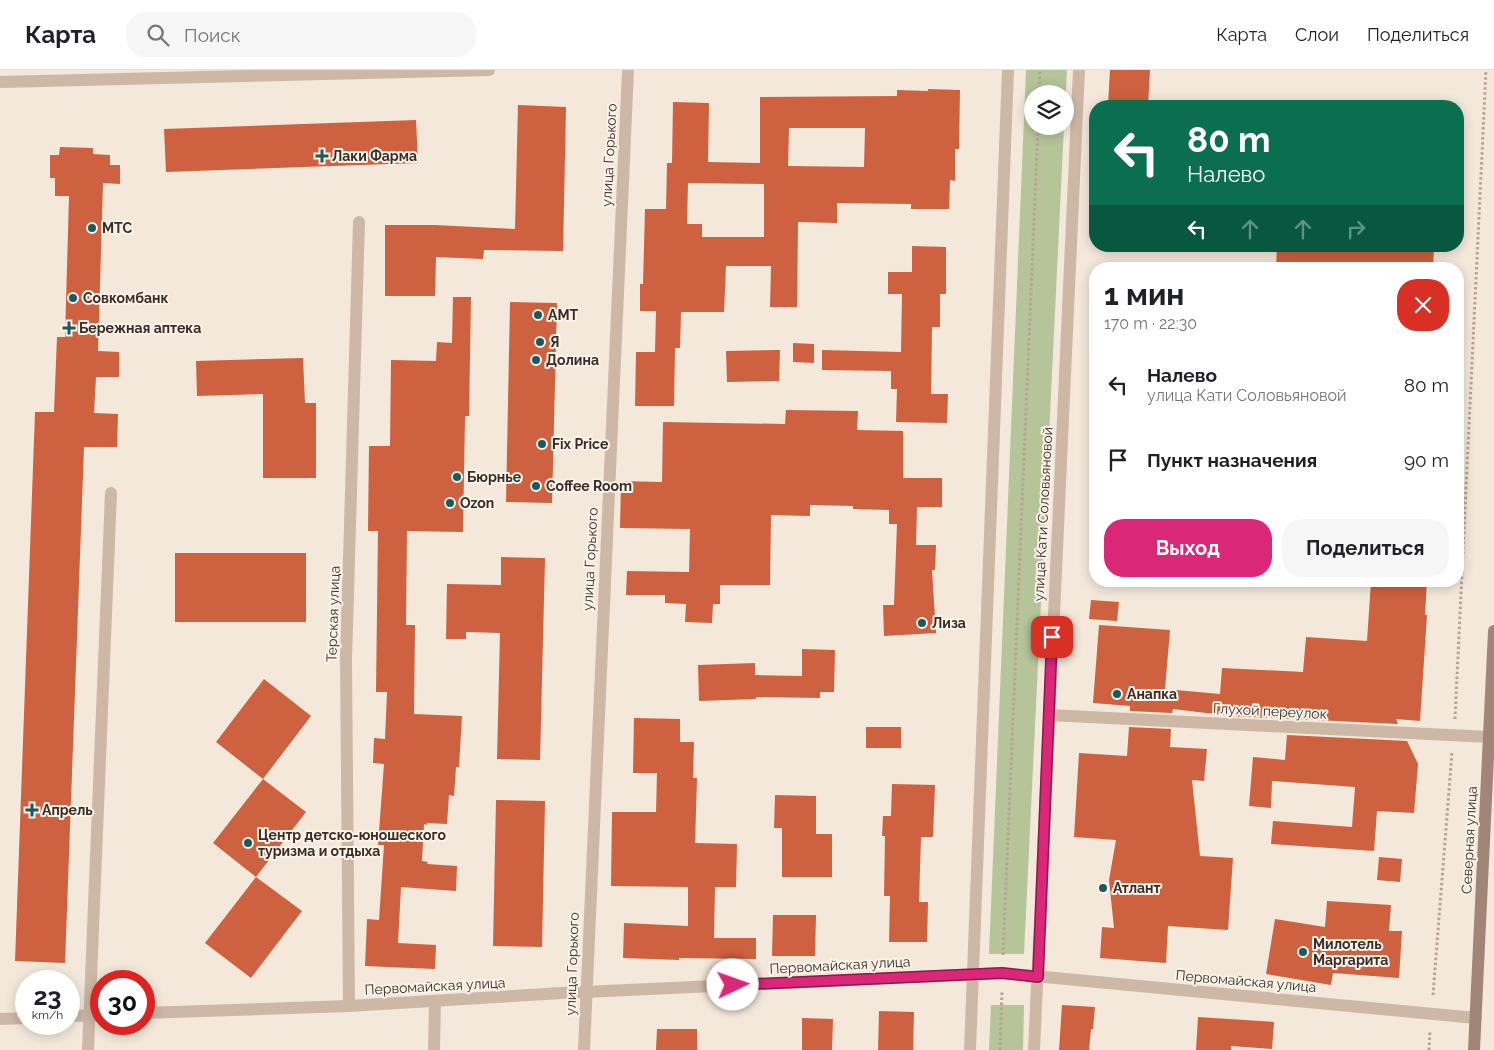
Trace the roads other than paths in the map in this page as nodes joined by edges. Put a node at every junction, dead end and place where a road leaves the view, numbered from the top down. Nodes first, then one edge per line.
1 (490, 70) edge
2 (628, 70) edge
3 (1008, 70) edge
4 (1080, 70) edge
5 (0, 82) edge
6 (359, 222) dead end
7 (111, 493) dead end
8 (1494, 631) edge
9 (1049, 715) junction
10 (1489, 737) junction
11 (96, 970) edge
12 (973, 974) junction
13 (1038, 977) junction
14 (586, 992) junction
15 (435, 1001) junction
16 (348, 1006) junction
17 (155, 1013) edge
18 (15, 1018) edge
19 (1476, 1018) junction
20 (0, 1019) edge
21 (91, 1035) edge
22 (88, 1050) edge
23 (434, 1050) edge
24 (584, 1050) edge
25 (970, 1050) edge
26 (1034, 1050) edge
27 (1474, 1050) edge

1 - 5 street
2 - 14 street, улица Горького
3 - 12 street
4 - 9 street, улица Кати Соловьяновой
6 - 16 street, Терская улица
7 - 11 street
8 - 10 street, Северная улица
9 - 10 street, Глухой переулок
9 - 13 street, улица Кати Соловьяновой
10 - 19 street, Северная улица
12 - 13 street, Первомайская улица
12 - 14 street, Первомайская улица
12 - 25 street
13 - 19 street, Первомайская улица
13 - 26 street, улица Кати Соловьяновой
14 - 15 street, Первомайская улица
14 - 24 street, улица Горького
15 - 16 street, Первомайская улица
15 - 23 street
16 - 17 street, Первомайская улица
18 - 20 street
19 - 27 street, Северная улица
21 - 22 street

